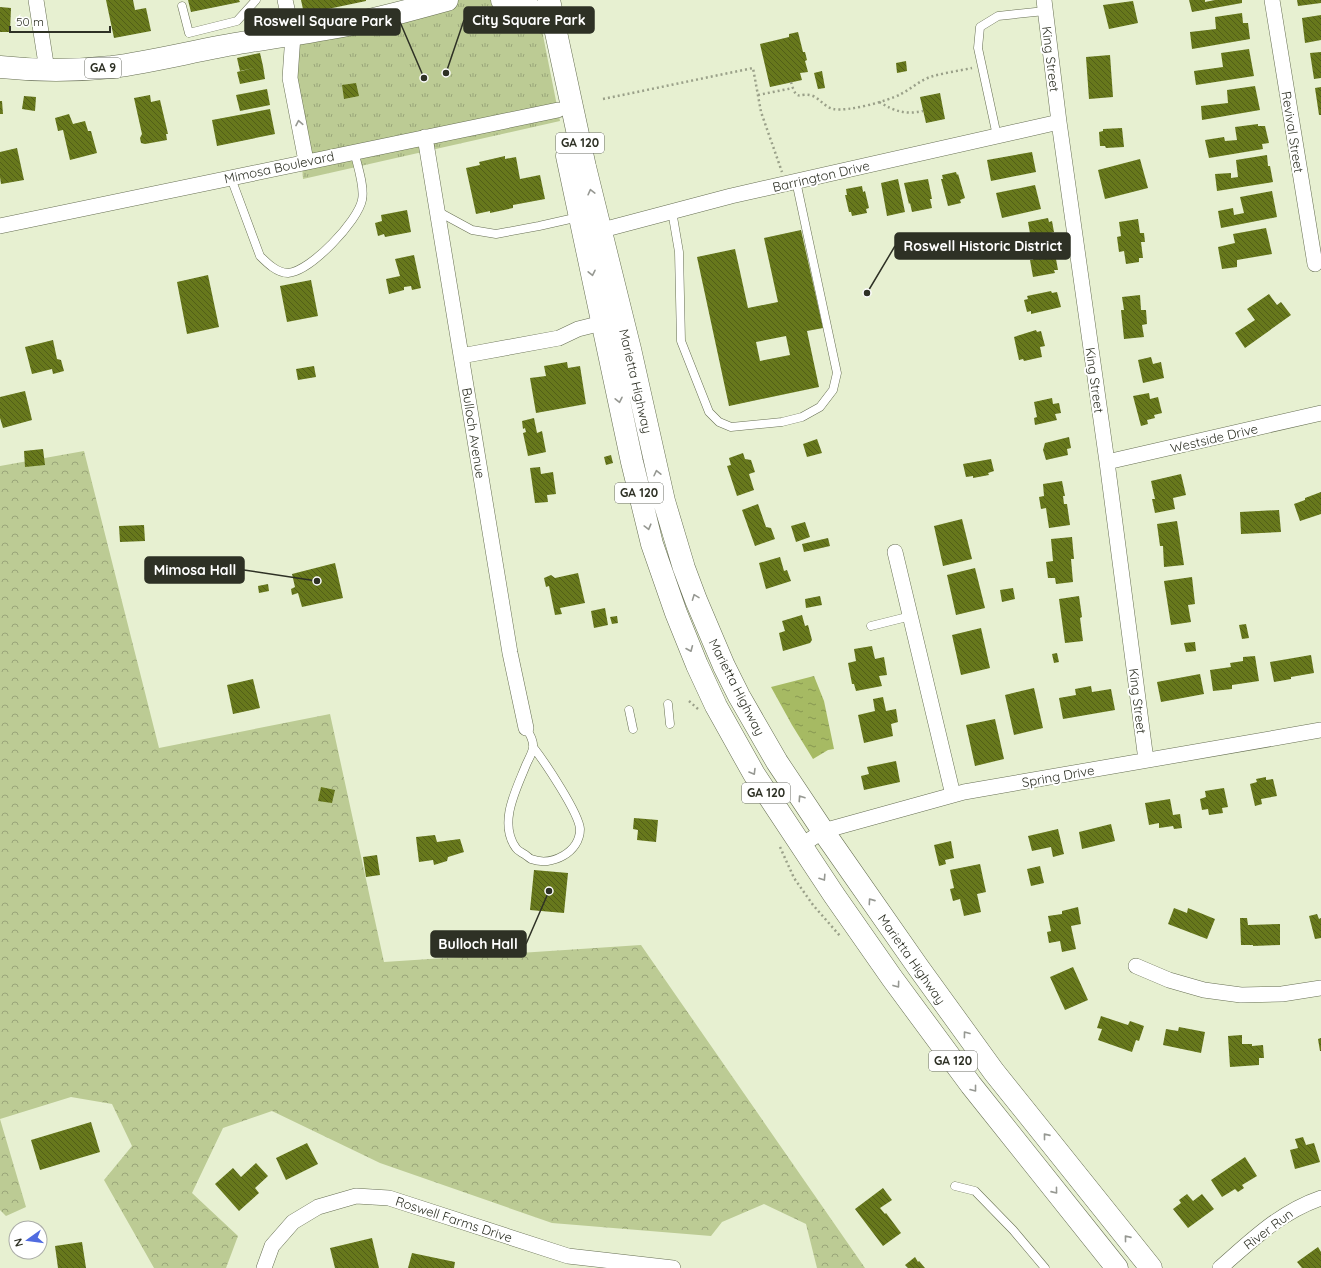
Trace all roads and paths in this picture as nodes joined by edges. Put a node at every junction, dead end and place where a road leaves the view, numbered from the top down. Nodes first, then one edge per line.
1 (36, 0) edge
2 (256, 0) edge
3 (286, 0) edge
4 (447, 0) edge
5 (502, 0) edge
6 (537, 0) edge
7 (549, 0) edge
8 (566, 0) edge
9 (1272, 0) edge
10 (1044, 5) edge
11 (182, 6) dead end
12 (542, 22) junction
13 (293, 35) junction
14 (560, 54) junction
15 (982, 66) junction
16 (0, 67) edge
17 (47, 70) junction
18 (791, 82) dead end
19 (793, 88) junction
20 (758, 95) junction
21 (603, 100) dead end
22 (878, 102) junction
23 (558, 110) junction
24 (923, 111) dead end
25 (1059, 122) junction
26 (997, 136) junction
27 (425, 137) junction
28 (354, 151) junction
29 (306, 161) junction
30 (231, 178) junction
31 (792, 182) junction
32 (437, 211) junction
33 (672, 211) junction
34 (0, 226) edge
35 (588, 227) junction
36 (1315, 264) dead end
37 (602, 323) junction
38 (461, 356) junction
39 (1321, 413) edge
40 (1107, 462) junction
41 (895, 552) dead end
42 (911, 616) junction
43 (871, 626) dead end
44 (668, 704) dead end
45 (629, 710) dead end
46 (670, 724) dead end
47 (526, 728) joint
48 (633, 728) dead end
49 (1321, 730) edge
50 (533, 747) junction
51 (1146, 760) junction
52 (953, 795) junction
53 (823, 831) junction
54 (802, 845) junction
55 (1136, 966) dead end
56 (1321, 988) edge
57 (956, 1186) dead end
58 (1321, 1198) edge
59 (264, 1268) edge
60 (673, 1268) edge
61 (1045, 1268) edge
62 (1117, 1268) edge
63 (1151, 1268) edge
64 (1220, 1268) edge

1 - 17 street
2 - 11 lane
3 - 13 street
4 - 13 highway, GA 9
5 - 12 highway
6 - 12 highway, Marietta Highway
7 - 14 highway, Marietta Highway / GA 120
8 - 14 highway
9 - 36 street, Revival Street
10 - 15 lane
10 - 25 street, King Street
12 - 23 highway, Marietta Highway / GA 120
13 - 17 highway, GA 9
29 -> 13 street
35 -> 14 highway, Marietta Highway / GA 120
15 - 22 path
15 - 26 lane
16 - 17 highway, GA 9
18 - 19 path
19 - 20 path
19 - 22 path
20 - 21 path
20 - 31 path
22 - 24 path
23 - 27 street, Mimosa Boulevard
23 - 35 highway, Marietta Highway / GA 120
25 - 26 street, Barrington Drive
25 - 40 street, King Street
26 - 31 street, Barrington Drive
27 - 28 street, Mimosa Boulevard
27 - 32 street, Bulloch Avenue
28 - 29 street, Mimosa Boulevard
28 - 30 lane
29 - 30 street, Mimosa Boulevard
30 - 34 street, Mimosa Boulevard
31 - 33 street, Barrington Drive
31 - 33 lane
32 - 35 lane
32 - 38 street, Bulloch Avenue
33 - 35 street, Barrington Drive
35 -> 37 highway, Marietta Highway / GA 120
53 -> 35 highway, Marietta Highway / GA 120
37 - 38 street
37 -> 54 highway, Marietta Highway / GA 120
38 - 47 street, Bulloch Avenue
39 - 40 street, Westside Drive
40 - 51 street, King Street
41 - 42 street
42 - 43 lane
42 - 52 street
44 - 46 lane
45 - 48 lane
47 - 50 lane
49 - 51 street, Spring Drive
50 - 50 lane
51 - 52 street, Spring Drive
52 - 53 street, Spring Drive
53 - 54 street, Spring Drive
63 -> 53 highway, Marietta Highway / GA 120
54 -> 62 highway, Marietta Highway / GA 120
55 - 56 street
57 - 61 lane
58 - 64 street, River Run
59 - 60 street, Roswell Farms Drive

